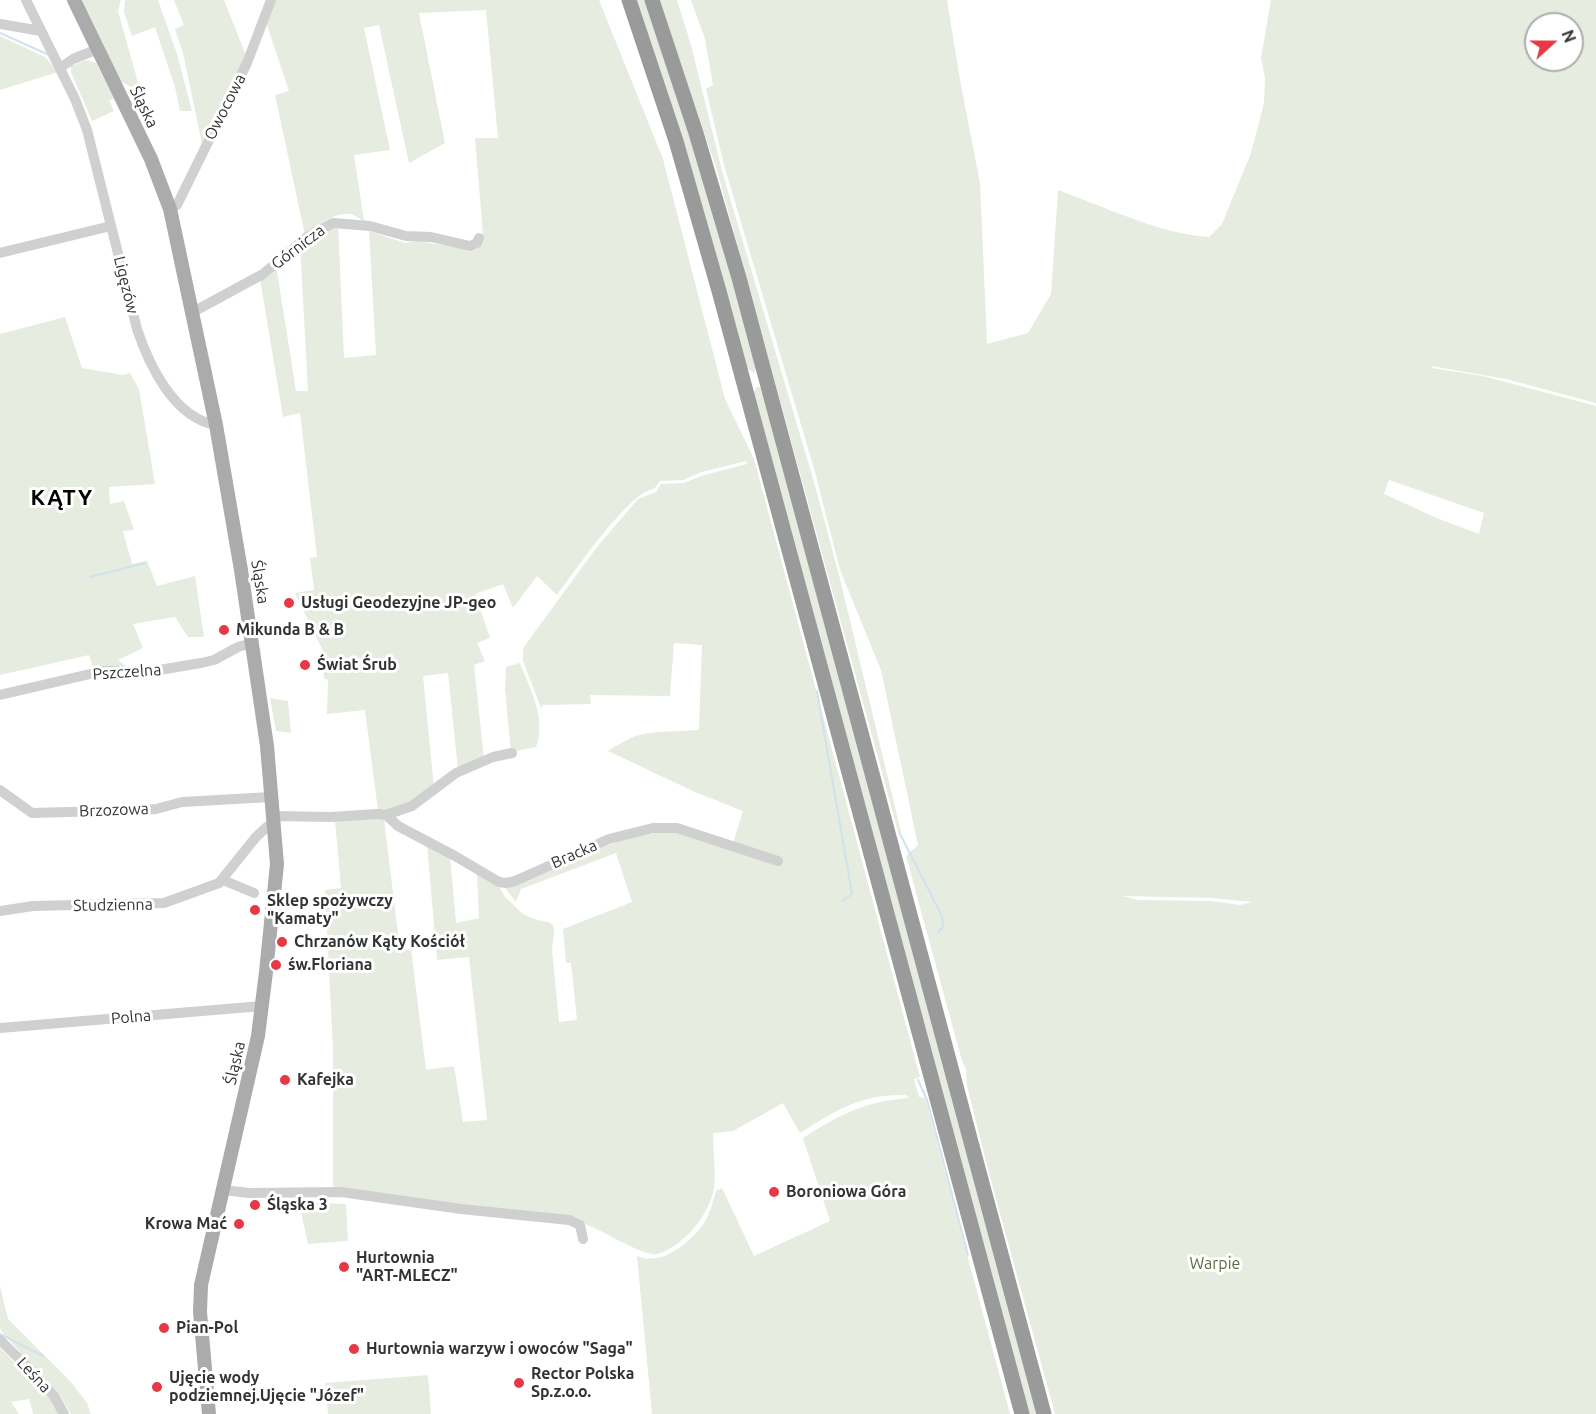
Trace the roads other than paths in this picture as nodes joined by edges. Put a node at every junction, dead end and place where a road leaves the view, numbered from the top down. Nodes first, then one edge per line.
1 (26, 0) edge
2 (74, 0) edge
3 (271, 0) edge
4 (629, 0) edge
5 (652, 0) edge
6 (0, 24) edge
7 (41, 31) junction
8 (98, 49) junction
9 (60, 68) junction
10 (170, 209) junction
11 (111, 226) junction
12 (479, 238) dead end
13 (0, 253) edge
14 (193, 312) junction
15 (216, 425) junction
16 (252, 643) junction
17 (0, 695) edge
18 (512, 753) dead end
19 (0, 790) edge
20 (271, 797) junction
21 (386, 815) junction
22 (273, 820) junction
23 (778, 861) dead end
24 (223, 880) junction
25 (255, 893) dead end
26 (0, 911) edge
27 (262, 1006) junction
28 (0, 1028) edge
29 (223, 1190) junction
30 (583, 1239) dead end
31 (0, 1340) edge
32 (64, 1414) edge
33 (209, 1414) edge
34 (1022, 1414) edge
35 (1044, 1414) edge

1 - 7 street, Ligęzów
2 - 8 main road, Śląska
3 - 10 street, Owocowa
4 - 34 highway
5 - 35 highway
6 - 7 street
7 - 9 street, Ligęzów
8 - 9 street
8 - 10 main road, Śląska
9 - 11 street, Ligęzów
10 - 14 main road, Śląska
11 - 13 street
11 - 15 street, Ligęzów
12 - 14 street, Górnicza
14 - 15 main road, Śląska
15 - 16 main road, Śląska
16 - 17 street, Pszczelna
16 - 20 main road, Śląska
18 - 21 street
19 - 20 street, Brzozowa
20 - 22 main road, Śląska
21 - 22 street
21 - 23 street, Bracka
22 - 24 street
22 - 27 main road, Śląska
24 - 25 street
24 - 26 street, Studzienna
27 - 28 street, Polna
27 - 29 main road, Śląska
29 - 30 street
29 - 33 main road, Śląska
31 - 32 street, Leśna

